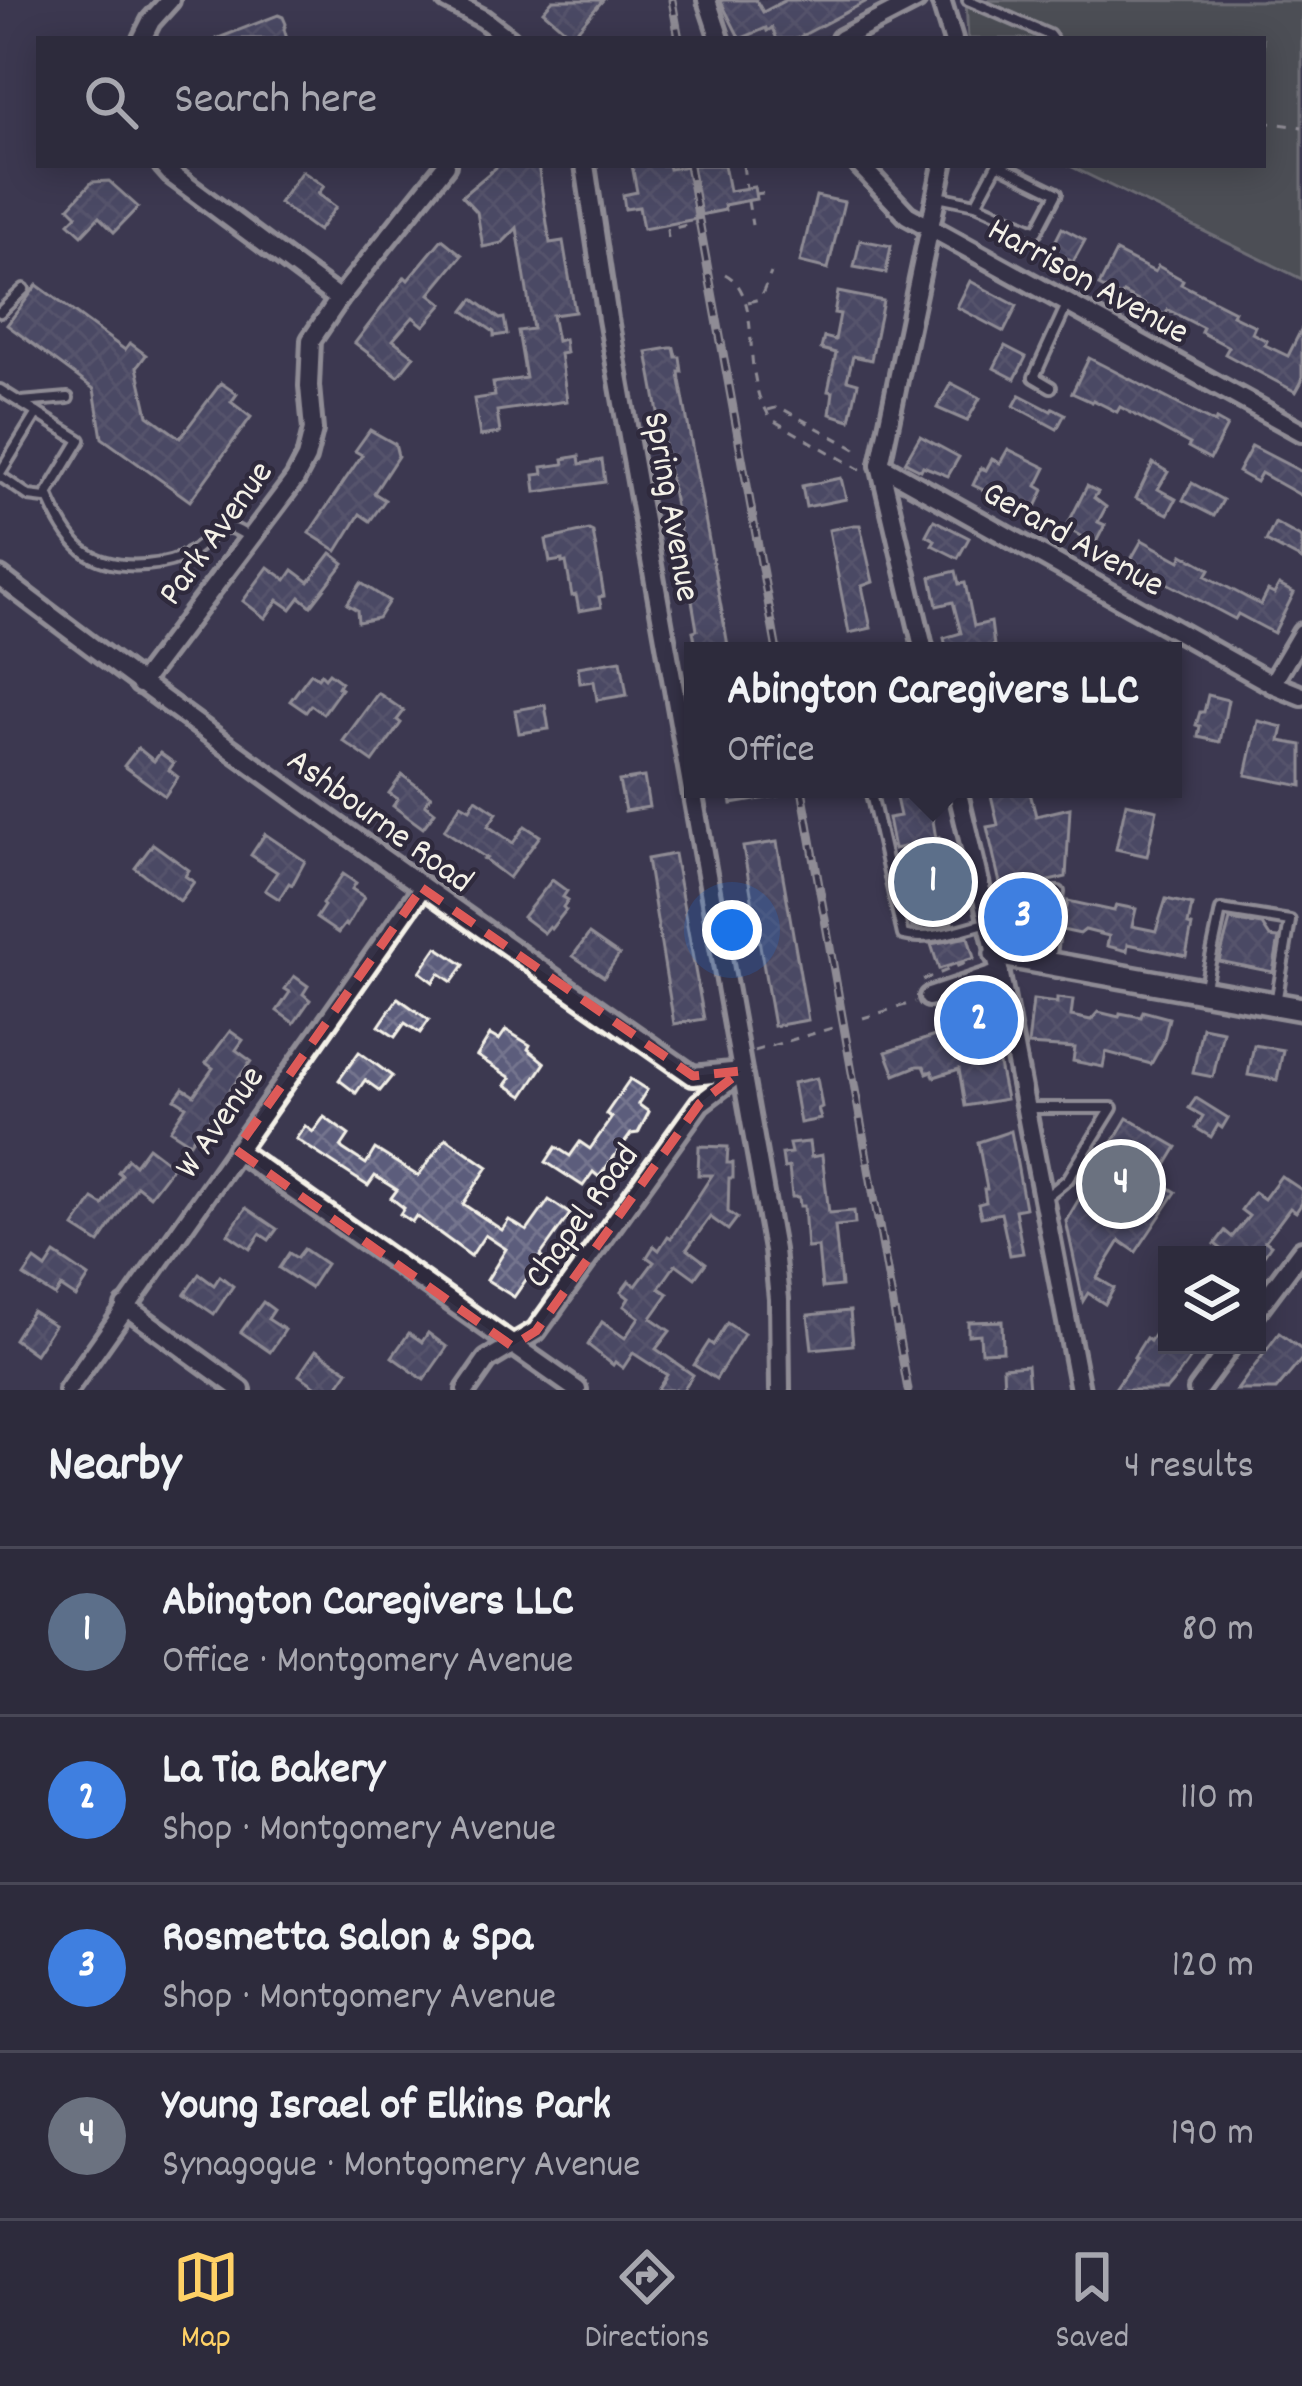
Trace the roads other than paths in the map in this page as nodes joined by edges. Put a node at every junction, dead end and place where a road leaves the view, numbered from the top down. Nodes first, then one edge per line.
1 (170, 0) edge
2 (447, 0) edge
3 (707, 0) edge
4 (916, 0) edge
5 (941, 0) edge
6 (968, 0) edge
7 (144, 36) edge
8 (505, 36) edge
9 (719, 36) edge
10 (847, 36) edge
11 (952, 36) edge
12 (1047, 36) edge
13 (166, 168) edge
14 (444, 168) edge
15 (585, 168) edge
16 (863, 168) edge
17 (943, 168) edge
18 (997, 168) edge
19 (1005, 168) edge
20 (937, 195) junction
21 (976, 204) junction
22 (930, 227) junction
23 (24, 289) dead end
24 (339, 299) junction
25 (1068, 303) junction
26 (0, 312) edge
27 (1051, 387) dead end
28 (0, 390) edge
29 (68, 398) dead end
30 (20, 402) junction
31 (37, 413) junction
32 (1302, 432) edge
33 (872, 466) junction
34 (0, 475) edge
35 (47, 494) junction
36 (251, 538) junction
37 (0, 577) edge
38 (1302, 633) edge
39 (921, 642) edge
40 (140, 685) junction
41 (1272, 685) junction
42 (1302, 696) edge
43 (684, 748) edge
44 (693, 798) edge
45 (872, 798) edge
46 (959, 798) edge
47 (422, 888) junction
48 (1039, 892) dead end
49 (989, 922) junction
50 (998, 963) junction
51 (1050, 964) junction
52 (1204, 992) junction
53 (929, 998) dead end
54 (1276, 1004) junction
55 (1302, 1009) edge
56 (740, 1064) junction
57 (1026, 1108) junction
58 (236, 1150) junction
59 (1043, 1198) junction
60 (1302, 1250) edge
61 (1266, 1298) edge
62 (125, 1306) junction
63 (512, 1346) junction
64 (1225, 1354) edge
65 (778, 1387) edge
66 (68, 1390) edge
67 (241, 1390) edge
68 (466, 1390) edge
69 (577, 1390) edge
70 (1080, 1390) edge
71 (1198, 1390) edge

1 - 7 street
2 - 8 street
3 - 9 street
4 - 10 street
5 - 11 street
6 - 12 lane
13 - 24 street
14 - 24 street, Park Avenue
15 - 43 street, Spring Avenue
16 - 22 street, Harrison Avenue
17 - 20 street
18 - 21 lane
19 - 21 lane
20 - 21 lane
20 - 22 street
22 - 25 street, Harrison Avenue
22 - 33 street
23 - 26 lane
24 - 36 street, Park Avenue
25 - 27 lane
25 - 32 street, Harrison Avenue
28 - 30 lane
29 - 30 lane
30 - 31 lane
31 - 34 lane
31 - 35 lane
33 - 39 street
33 - 41 street, Gerard Avenue
34 - 35 lane
35 - 36 lane
36 - 40 street, Park Avenue
37 - 40 street, Ashbourne Road
38 - 41 street
40 - 47 street, Ashbourne Road
41 - 42 street, Gerard Avenue
44 - 56 street, Spring Avenue
45 - 49 lane
46 - 49 street
47 - 56 street, Ashbourne Road
47 - 58 street, W Avenue
48 - 51 lane
49 - 50 street
50 - 51 street
50 - 53 street
50 - 57 street
51 - 52 street
52 - 54 street
52 - 54 lane
54 - 55 street
56 - 63 street, Chapel Road
56 - 65 street, Spring Avenue
57 - 59 street
57 - 59 lane
58 - 62 street, W Avenue
58 - 63 street
59 - 70 street
60 - 61 street
62 - 66 street, W Avenue
62 - 67 street
63 - 68 street, Chapel Road
63 - 69 street
64 - 71 street

